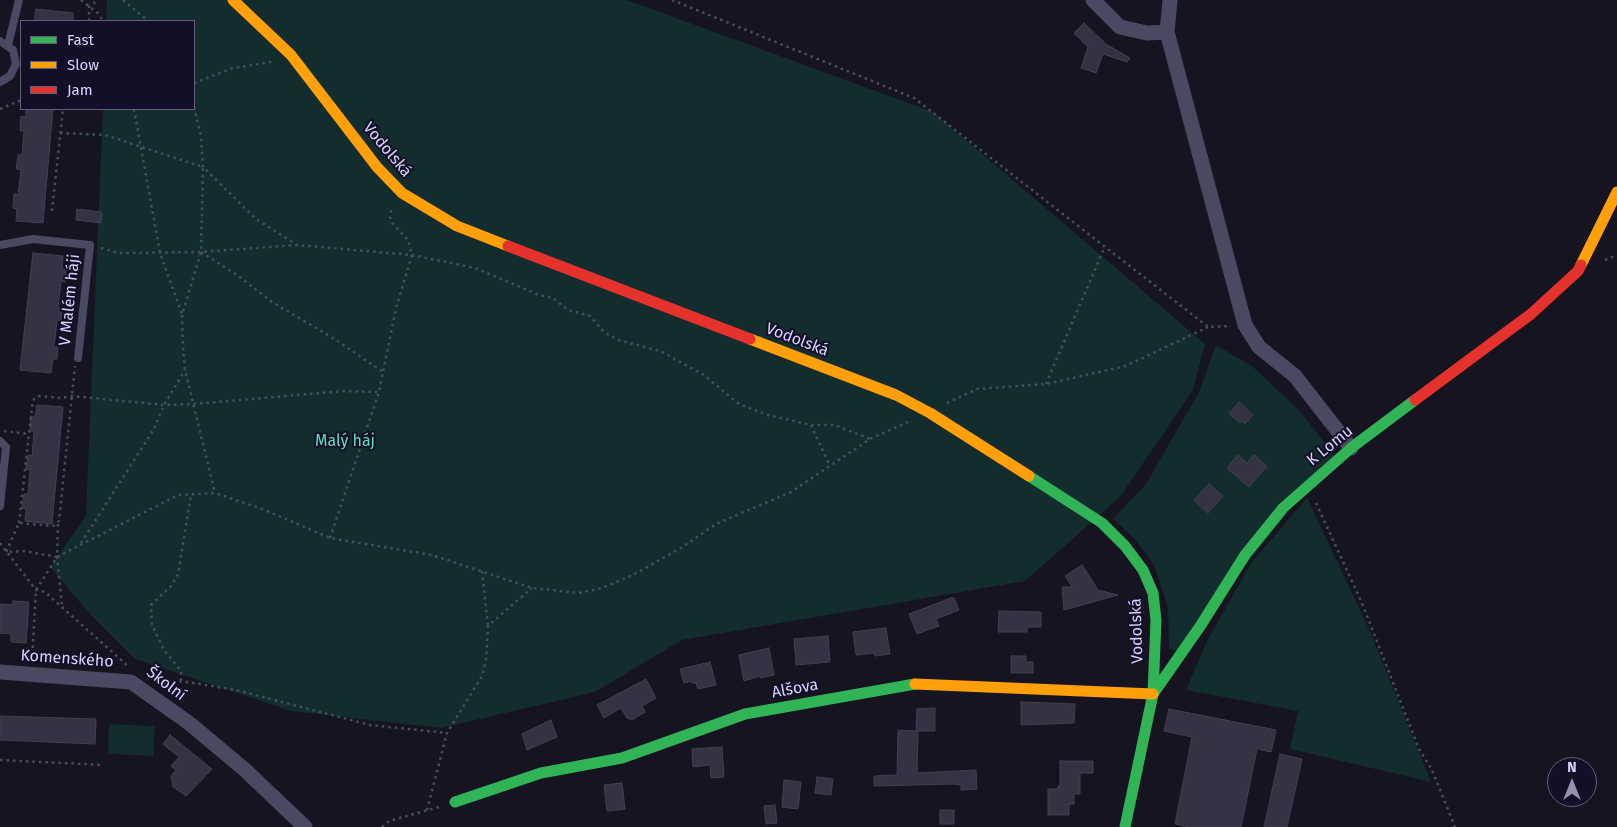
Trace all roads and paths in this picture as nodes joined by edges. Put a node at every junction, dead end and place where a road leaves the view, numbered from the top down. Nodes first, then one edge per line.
1 (19, 0) edge
2 (81, 0) edge
3 (98, 0) edge
4 (123, 0) edge
5 (233, 0) edge
6 (672, 0) edge
7 (1093, 0) edge
8 (1170, 0) edge
9 (89, 8) junction
10 (89, 20) edge
11 (102, 20) edge
12 (147, 20) edge
13 (1167, 32) junction
14 (0, 41) edge
15 (8, 45) junction
16 (291, 55) junction
17 (0, 82) edge
18 (195, 83) edge
19 (20, 100) edge
20 (0, 109) edge
21 (63, 110) edge
22 (134, 110) edge
23 (195, 110) edge
24 (60, 133) junction
25 (141, 147) junction
26 (203, 167) junction
27 (1617, 192) edge
28 (402, 193) junction
29 (52, 211) dead end
30 (0, 245) edge
31 (90, 245) junction
32 (297, 245) junction
33 (1105, 246) junction
34 (160, 252) junction
35 (201, 252) junction
36 (412, 255) junction
37 (182, 315) junction
38 (1245, 325) junction
39 (1208, 327) junction
40 (78, 358) dead end
41 (185, 370) junction
42 (383, 372) junction
43 (73, 381) dead end
44 (1046, 384) junction
45 (379, 392) junction
46 (72, 396) junction
47 (164, 404) junction
48 (194, 404) junction
49 (930, 413) junction
50 (811, 425) junction
51 (0, 430) edge
52 (29, 434) junction
53 (870, 439) junction
54 (0, 441) edge
55 (1351, 448) junction
56 (830, 466) junction
57 (1306, 486) junction
58 (215, 493) junction
59 (192, 494) junction
60 (0, 506) edge
61 (19, 523) junction
62 (58, 524) junction
63 (330, 538) junction
64 (0, 543) edge
65 (81, 544) junction
66 (6, 552) junction
67 (57, 557) junction
68 (482, 572) junction
69 (532, 588) junction
70 (36, 590) junction
71 (62, 608) junction
72 (488, 626) junction
73 (0, 672) edge
74 (31, 673) junction
75 (181, 681) junction
76 (131, 682) junction
77 (1153, 694) junction
78 (162, 703) junction
79 (446, 733) junction
80 (0, 760) edge
81 (103, 765) dead end
82 (454, 802) joint
83 (427, 810) junction
84 (305, 827) edge
85 (382, 827) edge
86 (1125, 827) edge
87 (1455, 827) edge

1 - 15 lane
2 - 9 path
3 - 9 path
4 - 12 path
5 - 16 street, Vodolská
6 - 33 path
7 - 13 street
8 - 13 street
9 - 10 path
9 - 11 path
13 - 38 street
14 - 15 lane
15 - 17 lane
16 - 18 path
16 - 28 street, Vodolská
19 - 20 path
21 - 24 path
22 - 25 path
23 - 26 path
24 - 25 path
24 - 29 path
25 - 26 path
25 - 34 path
26 - 32 path
26 - 35 path
27 - 55 street, K Lomu
28 - 36 path
28 - 49 street, Vodolská
30 - 31 lane, V Malém háji
31 - 34 path
31 - 40 lane, V Malém háji
32 - 35 path
32 - 36 path
33 - 39 path
33 - 44 path
34 - 35 path
34 - 37 path
35 - 37 path
35 - 42 path
36 - 42 path
36 - 50 path
37 - 41 path
38 - 39 path
38 - 55 street
39 - 44 path
41 - 47 path
41 - 48 path
42 - 45 path
43 - 46 path
44 - 49 path
45 - 48 path
45 - 63 path
46 - 47 path
46 - 52 path
46 - 62 path
47 - 48 path
47 - 65 path
48 - 58 path
49 - 53 path
49 - 77 street, Vodolská
50 - 53 path
50 - 56 path
51 - 52 path
52 - 61 path
53 - 56 path
54 - 60 lane
55 - 57 street, K Lomu
56 - 69 path
57 - 77 street, K Lomu
57 - 87 path
58 - 59 path
58 - 63 path
59 - 65 path
59 - 75 path
61 - 62 path
61 - 66 path
62 - 67 path
63 - 68 path
64 - 66 path, Školní
65 - 67 path
66 - 67 path
66 - 70 path, Školní
67 - 70 path
67 - 71 path
68 - 69 path
68 - 72 path
69 - 72 path
70 - 71 path, Školní
70 - 74 path
71 - 76 path, Školní
72 - 79 path
73 - 74 street, Komenského
74 - 76 street, Komenského
75 - 78 path
75 - 79 path
76 - 78 street, Školní
77 - 82 street, Alšova
77 - 86 street, Vodolská
78 - 84 street, Školní
79 - 83 path
80 - 81 path
82 - 83 path
83 - 85 path

